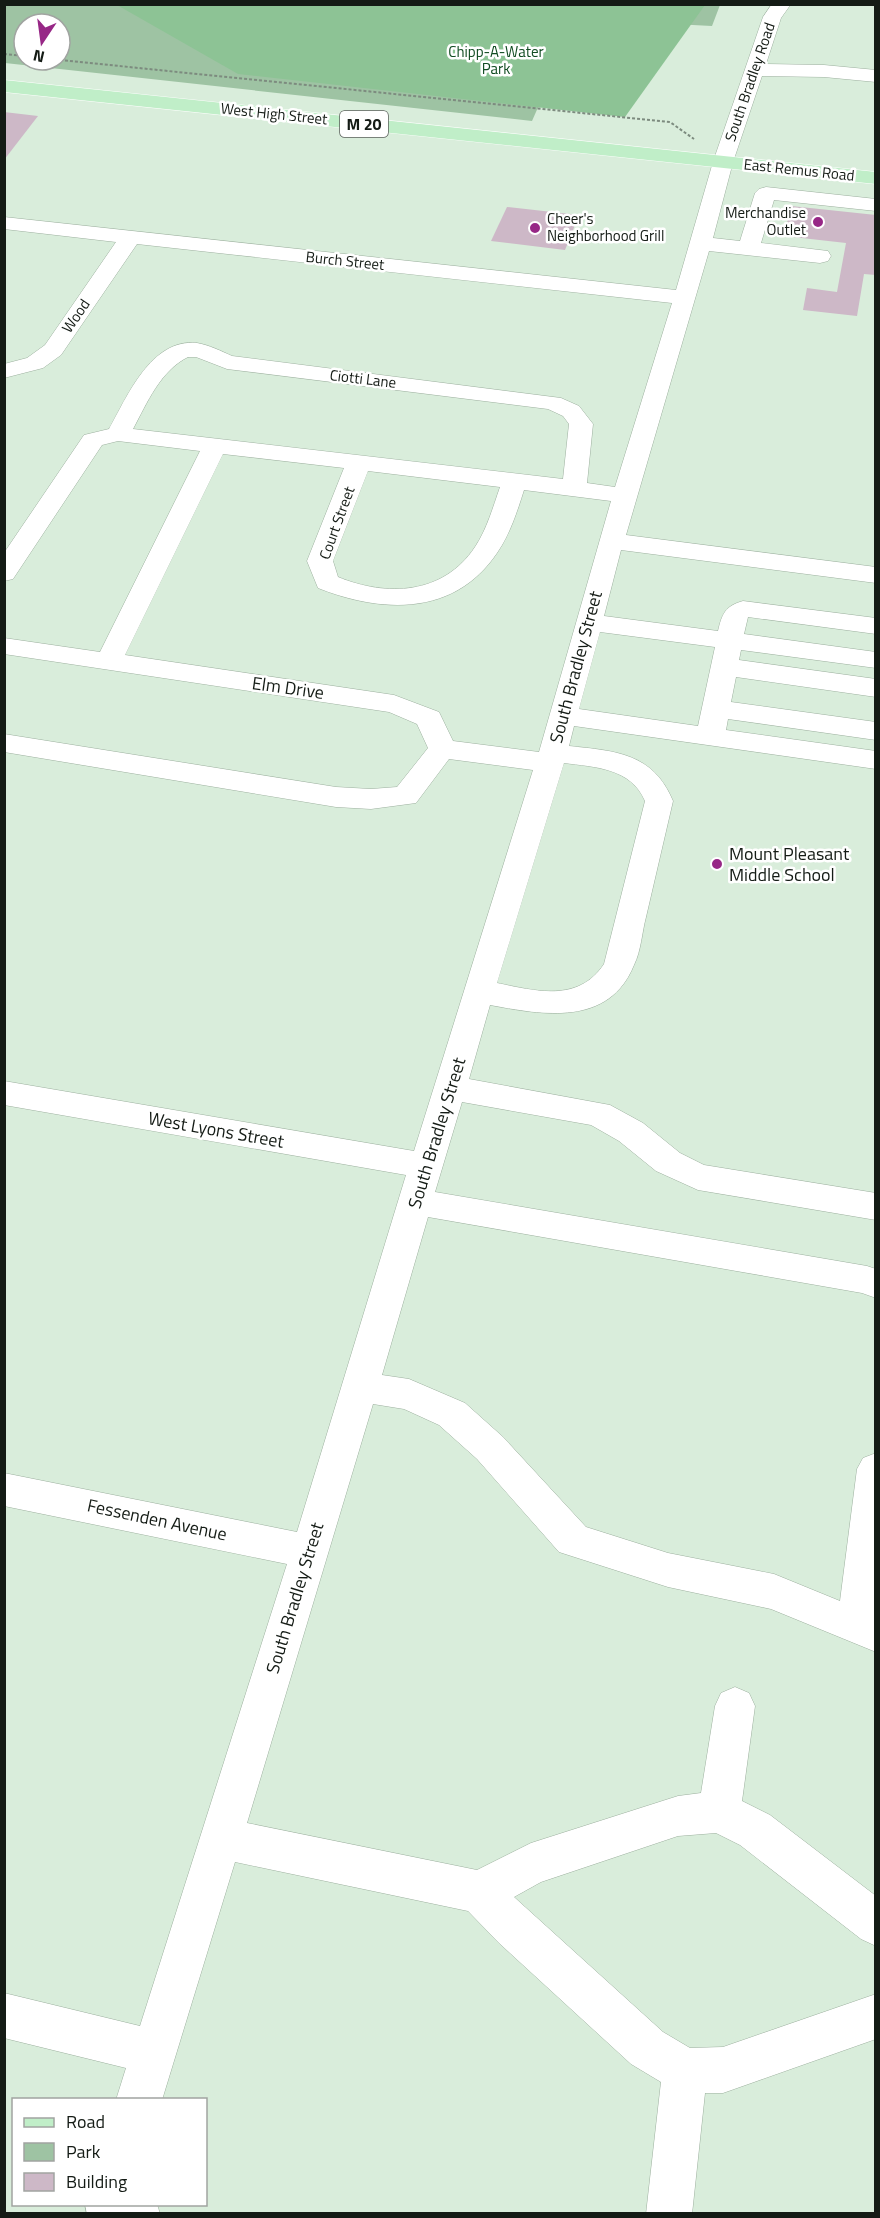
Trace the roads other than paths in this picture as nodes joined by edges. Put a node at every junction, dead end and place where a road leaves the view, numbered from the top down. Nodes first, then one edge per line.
1 (782, 4) edge
2 (755, 70) junction
3 (876, 76) edge
4 (4, 86) edge
5 (876, 178) edge
6 (731, 205) junction
7 (876, 205) edge
8 (4, 224) edge
9 (130, 238) junction
10 (749, 249) junction
11 (820, 256) dead end
12 (685, 298) junction
13 (4, 370) edge
14 (118, 434) junction
15 (215, 445) junction
16 (359, 462) junction
17 (514, 481) junction
18 (574, 488) junction
19 (625, 496) junction
20 (611, 541) junction
21 (4, 573) edge
22 (876, 575) edge
23 (589, 622) junction
24 (876, 626) edge
25 (4, 646) edge
26 (728, 654) junction
27 (876, 660) edge
28 (108, 662) junction
29 (876, 688) edge
30 (716, 709) junction
31 (563, 717) junction
32 (876, 731) edge
33 (710, 737) junction
34 (4, 743) edge
35 (442, 749) junction
36 (552, 758) junction
37 (876, 760) edge
38 (479, 991) junction
39 (450, 1088) junction
40 (4, 1094) edge
41 (427, 1166) junction
42 (416, 1202) junction
43 (876, 1207) edge
44 (876, 1284) edge
45 (360, 1386) junction
46 (876, 1469) edge
47 (4, 1489) edge
48 (310, 1552) junction
49 (866, 1630) edge
50 (735, 1706) dead end
51 (719, 1812) junction
52 (220, 1838) junction
53 (480, 1892) junction
54 (876, 1924) edge
55 (4, 2015) edge
56 (876, 2016) edge
57 (153, 2052) junction
58 (685, 2071) junction
59 (140, 2098) edge
60 (669, 2211) dead end

1 - 2 street, South Bradley Road
2 - 3 street
2 - 6 street, South Bradley Road
4 - 6 main road, West High Street / M 20
5 - 6 main road, East Remus Road / M 20
6 - 7 street
6 - 10 street
6 - 10 street
6 - 12 street, South Bradley Street
8 - 9 street, Burch Street
9 - 12 street, Burch Street
9 - 13 street, Wood
10 - 11 street
12 - 19 street, South Bradley Street
14 - 15 street
14 - 18 street, Ciotti Lane
14 - 21 street
15 - 16 street
15 - 28 street
16 - 17 street
16 - 17 street, Court Street
17 - 18 street
18 - 19 street
19 - 20 street, South Bradley Street
20 - 22 street
20 - 23 street, South Bradley Street
23 - 26 street
23 - 31 street, South Bradley Street
24 - 26 street
25 - 28 street, Elm Drive
26 - 27 street
26 - 29 street
26 - 30 street
28 - 35 street, Elm Drive
30 - 32 street
30 - 33 street
31 - 33 street
31 - 36 street, South Bradley Street
33 - 37 street
34 - 35 street
35 - 36 street
36 - 38 street, South Bradley Street
36 - 38 street
38 - 39 street, South Bradley Street
39 - 41 street, South Bradley Street
39 - 43 street
40 - 41 street, West Lyons Street
41 - 42 street, South Bradley Street
42 - 44 street
42 - 45 street, South Bradley Street
45 - 48 street, South Bradley Street
45 - 49 street
46 - 49 street
47 - 48 street, Fessenden Avenue
48 - 52 street, South Bradley Street
50 - 51 street
51 - 53 street
51 - 54 street
52 - 53 street
52 - 57 street, South Bradley Street
53 - 58 street
55 - 57 street
56 - 58 street
57 - 59 street, South Bradley Street
58 - 60 street

